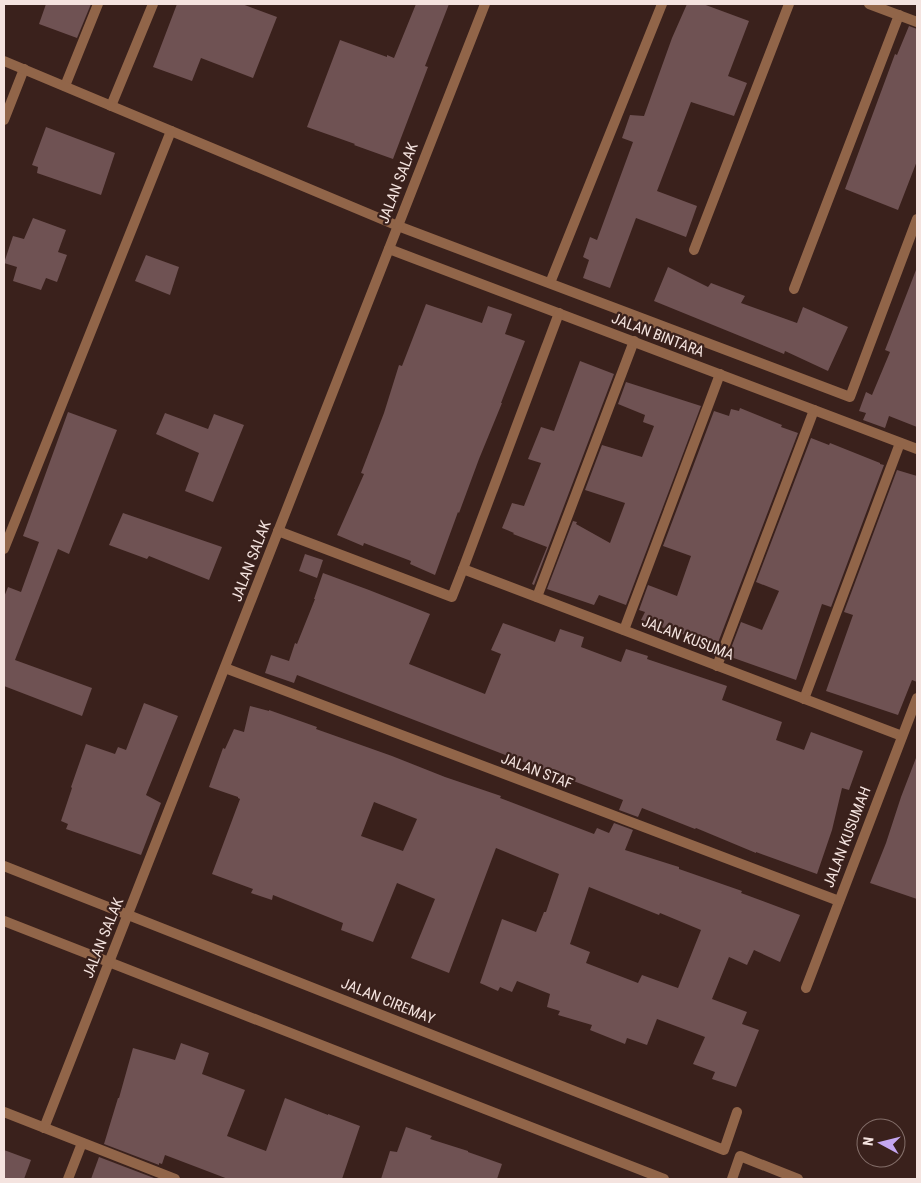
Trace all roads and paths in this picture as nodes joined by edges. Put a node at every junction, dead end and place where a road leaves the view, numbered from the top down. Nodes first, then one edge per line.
1 (98, 4) edge
2 (153, 4) edge
3 (485, 4) edge
4 (662, 4) edge
5 (789, 4) edge
6 (869, 4) edge
7 (899, 15) junction
8 (917, 22) edge
9 (4, 61) edge
10 (24, 69) junction
11 (65, 86) junction
12 (111, 106) junction
13 (4, 120) edge
14 (171, 131) junction
15 (917, 219) edge
16 (398, 226) junction
17 (389, 249) junction
18 (694, 250) dead end
19 (550, 283) junction
20 (794, 289) dead end
21 (559, 313) junction
22 (634, 341) junction
23 (720, 374) junction
24 (814, 410) junction
25 (900, 443) junction
26 (917, 449) edge
27 (278, 531) junction
28 (4, 549) edge
29 (463, 569) junction
30 (538, 597) junction
31 (624, 630) junction
32 (718, 666) junction
33 (225, 668) junction
34 (917, 698) edge
35 (804, 699) junction
36 (902, 736) junction
37 (4, 866) edge
38 (839, 901) junction
39 (128, 915) junction
40 (4, 921) edge
41 (110, 962) junction
42 (806, 988) dead end
43 (4, 1112) edge
44 (737, 1112) dead end
45 (44, 1128) junction
46 (82, 1143) junction
47 (68, 1179) edge
48 (174, 1179) edge
49 (664, 1179) edge
50 (732, 1179) edge
51 (798, 1179) edge

1 - 11 street
2 - 12 street
3 - 16 street, JALAN SALAK
4 - 19 street
5 - 18 street
6 - 7 street
7 - 8 street
7 - 20 street
9 - 10 street
10 - 11 street
10 - 13 street
11 - 12 street
12 - 14 street
14 - 16 street
14 - 28 street
15 - 19 street
16 - 17 street, JALAN SALAK
16 - 19 street
17 - 21 street, JALAN BINTARA
17 - 27 street, JALAN SALAK
21 - 22 street, JALAN BINTARA
21 - 29 street
22 - 23 street, JALAN BINTARA
22 - 30 street
23 - 24 street, JALAN BINTARA
23 - 31 street
24 - 25 street, JALAN BINTARA
24 - 32 street
25 - 26 street, JALAN BINTARA
25 - 35 street
27 - 29 street
27 - 33 street, JALAN SALAK
29 - 30 street, JALAN KUSUMA
30 - 31 street, JALAN KUSUMA
31 - 32 street, JALAN KUSUMA
32 - 35 street, JALAN KUSUMA
33 - 38 street, JALAN STAF
33 - 39 street, JALAN SALAK
34 - 36 street, JALAN KUSUMAH
35 - 36 street, JALAN KUSUMA
36 - 38 street, JALAN KUSUMAH
37 - 39 street, JALAN CIREMAY
38 - 42 street, JALAN KUSUMAH
39 - 41 street, JALAN SALAK
39 - 44 street, JALAN CIREMAY
40 - 41 street
41 - 45 street, JALAN SALAK
41 - 49 street
43 - 45 street
45 - 46 street
46 - 47 street
46 - 48 street
50 - 51 street

